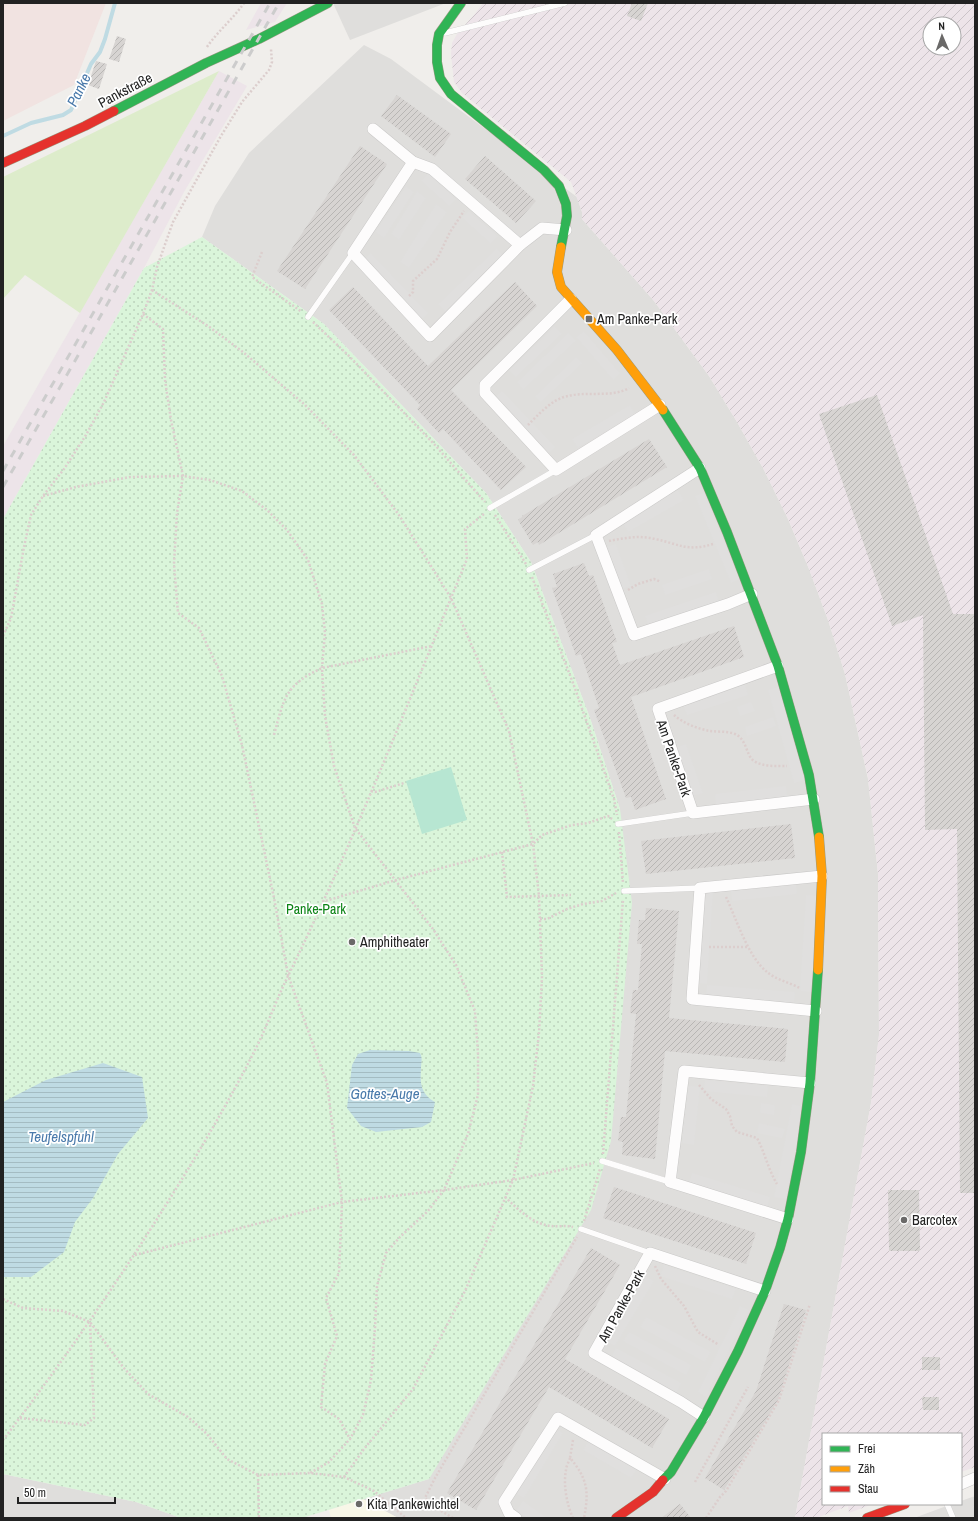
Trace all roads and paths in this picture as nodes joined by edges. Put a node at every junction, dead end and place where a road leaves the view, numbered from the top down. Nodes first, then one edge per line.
1 (244, 3) edge
2 (328, 3) edge
3 (461, 3) edge
4 (565, 3) edge
5 (439, 34) junction
6 (270, 46) dead end
7 (206, 63) junction
8 (373, 129) dead end
9 (413, 162) junction
10 (3, 164) edge
11 (471, 203) junction
12 (566, 230) junction
13 (520, 245) junction
14 (262, 252) dead end
15 (353, 253) junction
16 (152, 290) junction
17 (413, 292) dead end
18 (571, 299) junction
19 (143, 314) junction
20 (308, 317) junction
21 (635, 384) dead end
22 (660, 405) junction
23 (521, 432) junction
24 (700, 468) junction
25 (556, 470) junction
26 (183, 476) junction
27 (43, 496) junction
28 (490, 508) junction
29 (598, 539) junction
30 (713, 544) dead end
31 (529, 570) junction
32 (661, 582) dead end
33 (618, 594) junction
34 (752, 594) junction
35 (451, 598) junction
36 (3, 636) edge
37 (432, 646) junction
38 (778, 666) junction
39 (322, 668) junction
40 (669, 706) junction
41 (274, 735) dead end
42 (787, 766) dead end
43 (404, 783) dead end
44 (371, 791) junction
45 (814, 799) junction
46 (693, 813) junction
47 (618, 824) junction
48 (355, 828) junction
49 (533, 844) junction
50 (502, 852) junction
51 (822, 876) junction
52 (396, 880) junction
53 (722, 886) junction
54 (700, 888) junction
55 (624, 891) junction
56 (571, 895) dead end
57 (539, 896) junction
58 (322, 902) junction
59 (540, 919) junction
60 (709, 947) dead end
61 (749, 947) junction
62 (288, 974) junction
63 (800, 988) dead end
64 (816, 1010) junction
65 (683, 1080) junction
66 (810, 1083) junction
67 (602, 1161) junction
68 (513, 1180) junction
69 (670, 1182) junction
70 (777, 1184) dead end
71 (444, 1190) junction
72 (505, 1197) junction
73 (342, 1202) junction
74 (788, 1219) junction
75 (581, 1229) junction
76 (650, 1253) junction
77 (134, 1255) junction
78 (765, 1291) junction
79 (4, 1300) edge
80 (810, 1304) dead end
81 (90, 1322) junction
82 (719, 1345) dead end
83 (748, 1387) dead end
84 (704, 1416) junction
85 (20, 1418) junction
86 (574, 1427) junction
87 (350, 1439) junction
88 (3, 1440) edge
89 (570, 1458) junction
90 (310, 1474) junction
91 (258, 1475) junction
92 (344, 1478) junction
93 (975, 1478) edge
94 (665, 1479) junction
95 (695, 1482) dead end
96 (962, 1484) edge
97 (902, 1505) edge
98 (947, 1505) edge
99 (259, 1518) edge
100 (406, 1518) edge
101 (453, 1518) edge
102 (516, 1518) edge
103 (573, 1518) edge
104 (584, 1518) edge
105 (616, 1518) edge
106 (706, 1518) edge
107 (867, 1518) edge
108 (953, 1518) edge

1 - 7 path
2 - 7 street, Pankstraße
3 - 5 street
4 - 5 lane
5 - 12 street
6 - 16 path
7 - 10 street, Pankstraße
8 - 9 street
9 - 11 street
9 - 15 street
11 - 13 street
11 - 17 path
12 - 13 street
12 - 18 street
13 - 15 street
14 - 20 path
15 - 20 lane
16 - 19 path
16 - 35 path
18 - 22 street
18 - 23 street
19 - 26 path
19 - 27 path
20 - 28 path
21 - 23 path
22 - 24 street
22 - 25 street
23 - 25 street
24 - 29 street
24 - 34 street
25 - 28 lane
26 - 27 path
26 - 39 path
26 - 62 path
27 - 36 path
28 - 31 path
28 - 35 path
29 - 30 path
29 - 31 lane
29 - 33 street
31 - 47 path
32 - 33 path
33 - 34 street
34 - 38 street
35 - 37 path
35 - 49 path
37 - 39 path
37 - 44 path
38 - 40 street, Am Panke-Park
38 - 45 street
39 - 41 path
39 - 48 path
40 - 42 path
40 - 46 street, Am Panke-Park
43 - 44 path
44 - 48 path
45 - 46 street, Am Panke-Park
45 - 51 street
46 - 47 lane
47 - 49 path
47 - 55 path
48 - 52 path
48 - 58 path
49 - 50 path
49 - 57 path
50 - 52 path
50 - 57 path
51 - 53 street
51 - 64 street
52 - 58 path
52 - 71 path
53 - 54 street
53 - 61 path
54 - 55 lane
54 - 64 street
55 - 59 path
55 - 67 path
56 - 57 path
57 - 59 path
58 - 62 path
59 - 68 path
60 - 61 path
61 - 63 path
62 - 73 path
62 - 77 path
64 - 66 street
65 - 66 street
65 - 69 street
65 - 70 path
66 - 74 street
67 - 68 path
67 - 69 lane
67 - 75 path
68 - 71 path
68 - 72 path
69 - 74 street
71 - 73 path
71 - 87 path
72 - 75 path
72 - 92 path
73 - 77 path
73 - 87 path
74 - 78 street
75 - 76 lane
75 - 101 path
76 - 78 street, Am Panke-Park
76 - 82 path
76 - 84 street, Am Panke-Park
77 - 81 path
78 - 84 street
79 - 81 path
80 - 106 path
81 - 85 path
81 - 85 path
81 - 91 path
83 - 95 path
84 - 94 street
85 - 88 path
86 - 89 path
86 - 94 street
86 - 102 street
87 - 90 path
89 - 103 path
89 - 104 path
90 - 91 path
90 - 92 path
91 - 99 path
92 - 100 path
93 - 96 street
94 - 105 street
97 - 107 street
98 - 108 lane

